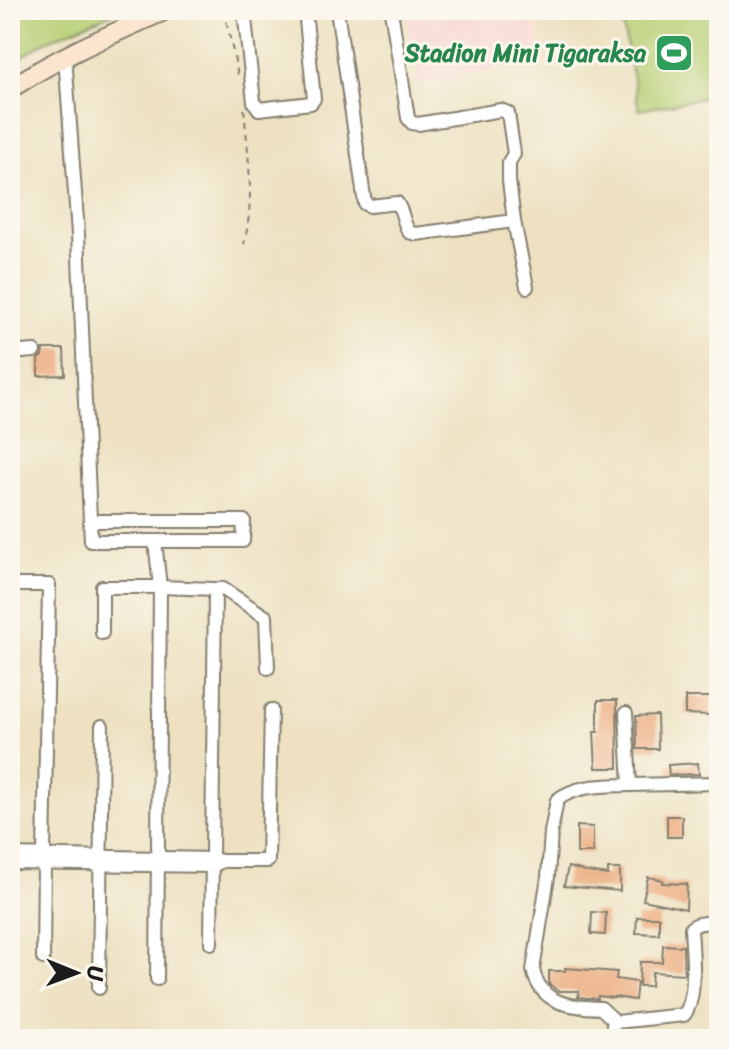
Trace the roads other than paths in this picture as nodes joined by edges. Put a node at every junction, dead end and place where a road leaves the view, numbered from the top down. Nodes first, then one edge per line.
1 (166, 10) edge
2 (244, 10) edge
3 (256, 10) edge
4 (305, 10) edge
5 (337, 10) edge
6 (391, 10) edge
7 (65, 56) junction
8 (10, 89) edge
9 (514, 221) junction
10 (527, 287) dead end
11 (34, 351) dead end
12 (10, 353) edge
13 (90, 521) junction
14 (155, 541) junction
15 (10, 585) edge
16 (160, 587) junction
17 (215, 589) junction
18 (102, 633) dead end
19 (268, 668) dead end
20 (271, 710) dead end
21 (626, 713) dead end
22 (102, 726) dead end
23 (719, 783) edge
24 (630, 785) junction
25 (10, 855) edge
26 (44, 859) junction
27 (100, 860) junction
28 (158, 861) junction
29 (216, 862) junction
30 (10, 863) edge
31 (719, 926) edge
32 (211, 943) dead end
33 (43, 958) dead end
34 (157, 979) dead end
35 (99, 988) dead end
36 (616, 1022) junction
37 (612, 1039) edge

1 - 7 street
2 - 3 street
2 - 4 street
5 - 9 street
6 - 9 street
7 - 8 street
7 - 13 street
9 - 10 street
11 - 12 street
13 - 14 street
13 - 14 street
14 - 16 street
15 - 26 street
16 - 17 street
16 - 18 street
16 - 28 street
17 - 19 street
17 - 29 street
20 - 29 street
21 - 24 street
22 - 27 street
23 - 24 street
24 - 36 street
25 - 26 street
26 - 27 street
26 - 30 street
26 - 33 street
27 - 28 street
27 - 35 street
28 - 29 street
28 - 34 street
29 - 32 street
31 - 36 street
36 - 37 street

